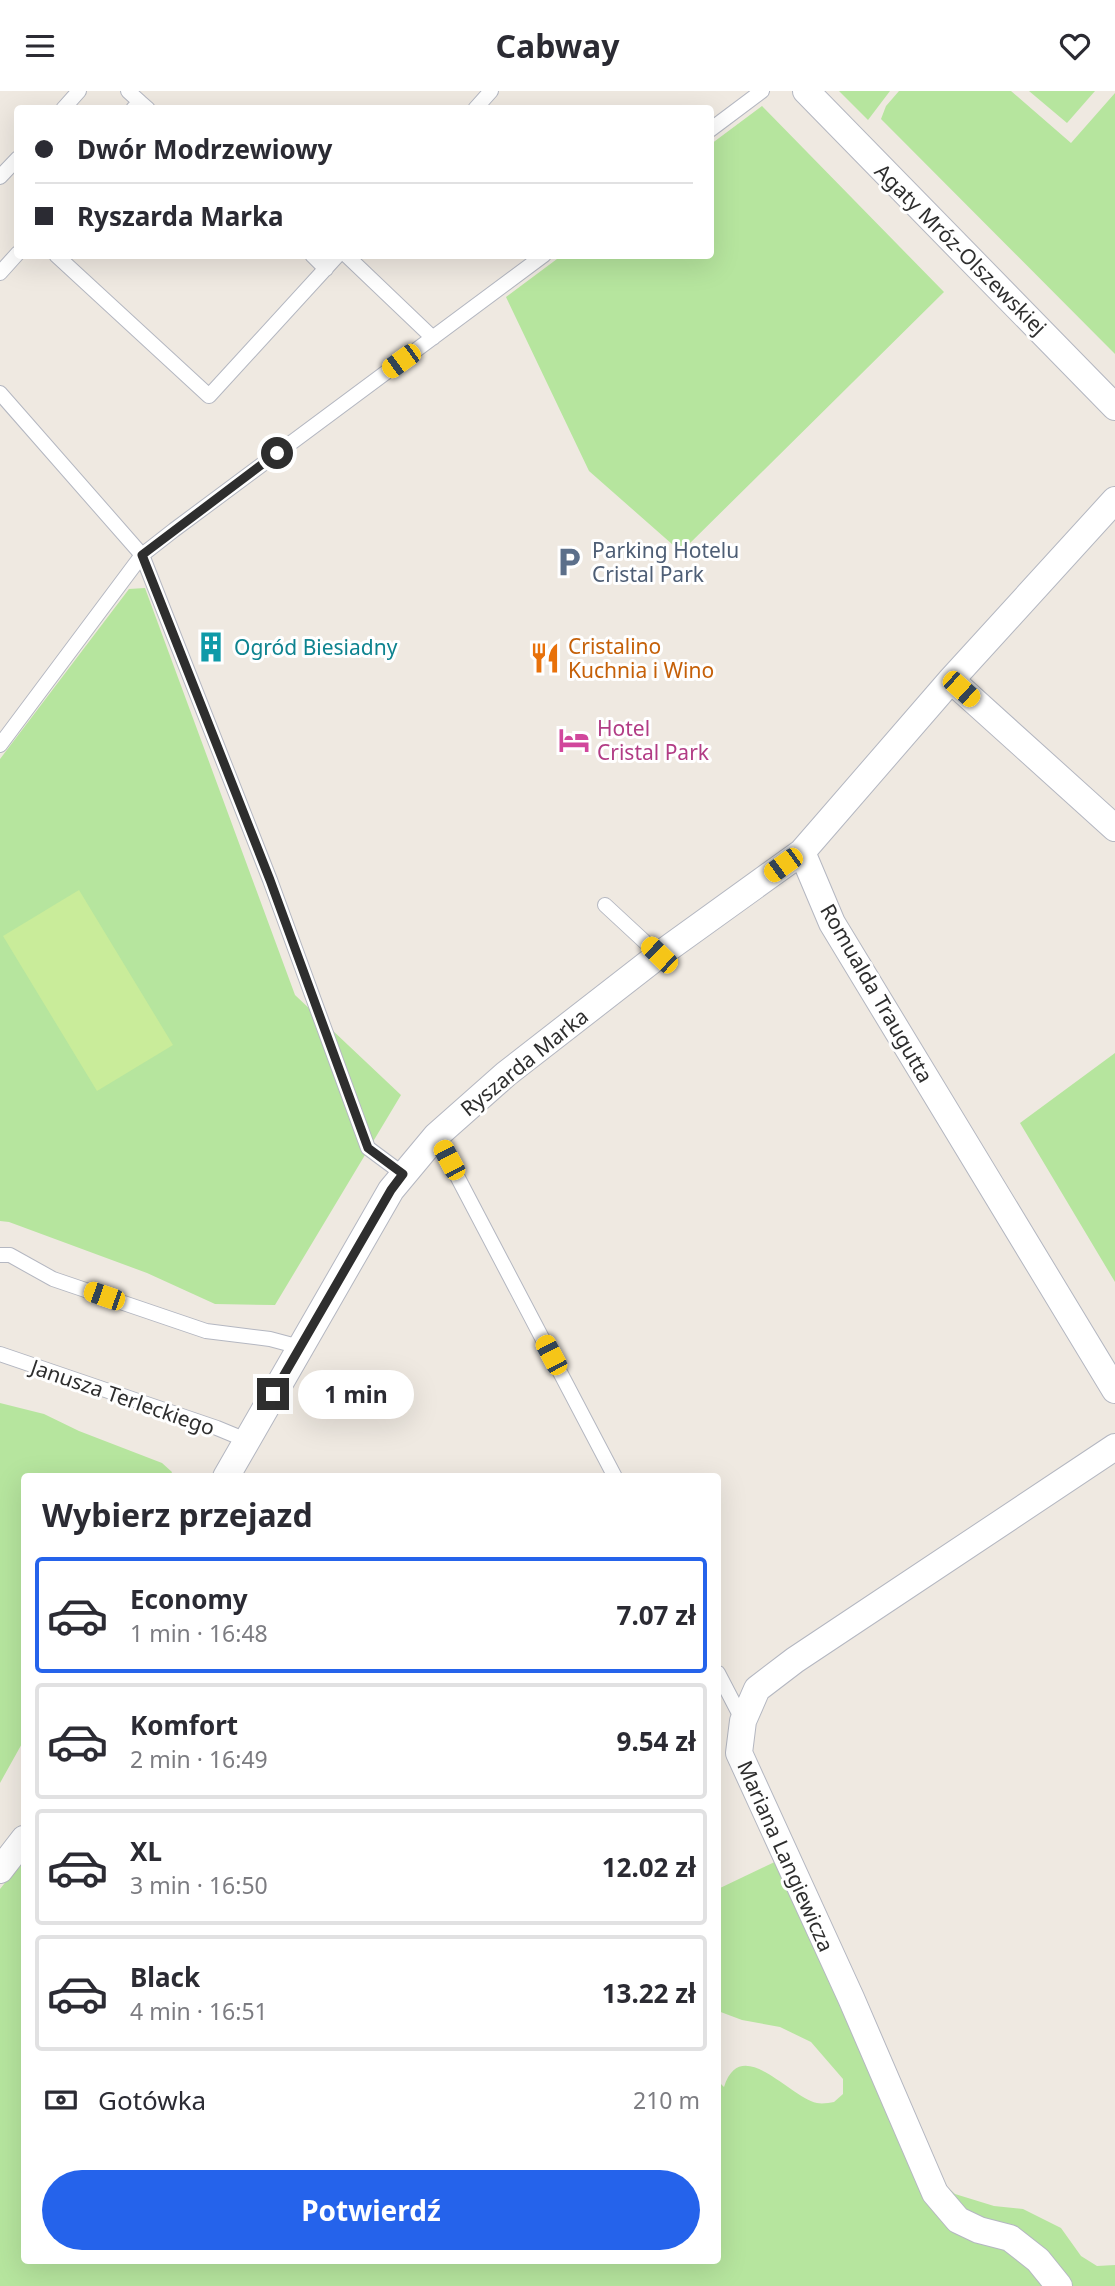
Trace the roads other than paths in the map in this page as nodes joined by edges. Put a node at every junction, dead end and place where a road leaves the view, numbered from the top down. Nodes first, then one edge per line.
1 (79, 91) edge
2 (128, 91) edge
3 (491, 91) edge
4 (762, 91) edge
5 (806, 91) edge
6 (67, 105) edge
7 (139, 105) edge
8 (479, 105) edge
9 (714, 127) edge
10 (14, 162) edge
11 (0, 177) edge
12 (14, 257) edge
13 (61, 259) edge
14 (316, 259) edge
15 (334, 259) edge
16 (350, 259) edge
17 (539, 259) edge
18 (326, 268) junction
19 (0, 273) edge
20 (433, 338) junction
21 (0, 393) edge
22 (1115, 407) edge
23 (1115, 500) edge
24 (142, 555) junction
25 (951, 680) junction
26 (0, 745) edge
27 (1115, 828) edge
28 (802, 852) junction
29 (606, 905) dead end
30 (659, 955) junction
31 (436, 1136) junction
32 (403, 1174) junction
33 (0, 1255) edge
34 (300, 1347) junction
35 (0, 1355) edge
36 (1115, 1390) edge
37 (246, 1440) junction
38 (1115, 1447) edge
39 (228, 1473) edge
40 (613, 1473) edge
41 (721, 1679) edge
42 (743, 1721) junction
43 (21, 1843) edge
44 (0, 1870) edge
45 (1059, 2286) edge

1 - 6 lane
2 - 7 lane
3 - 8 lane
4 - 9 lane
5 - 22 street, Agaty Mróz-Olszewskiej
10 - 11 lane
12 - 19 lane
13 - 18 lane
14 - 18 lane
15 - 18 lane
16 - 20 lane
17 - 20 lane
20 - 24 lane
21 - 24 lane
23 - 25 street
24 - 26 lane
24 - 32 lane
25 - 27 street
25 - 28 street
28 - 30 street, Ryszarda Marka
28 - 36 street, Romualda Traugutta
29 - 30 lane
30 - 31 street, Ryszarda Marka
31 - 32 street, Ryszarda Marka
31 - 40 lane
32 - 34 street, Ryszarda Marka
33 - 34 lane
34 - 37 street, Ryszarda Marka
35 - 37 lane, Janusza Terleckiego
37 - 39 street, Ryszarda Marka
38 - 42 street, Mariana Langiewicza
41 - 42 lane
42 - 45 street, Mariana Langiewicza
43 - 44 street

